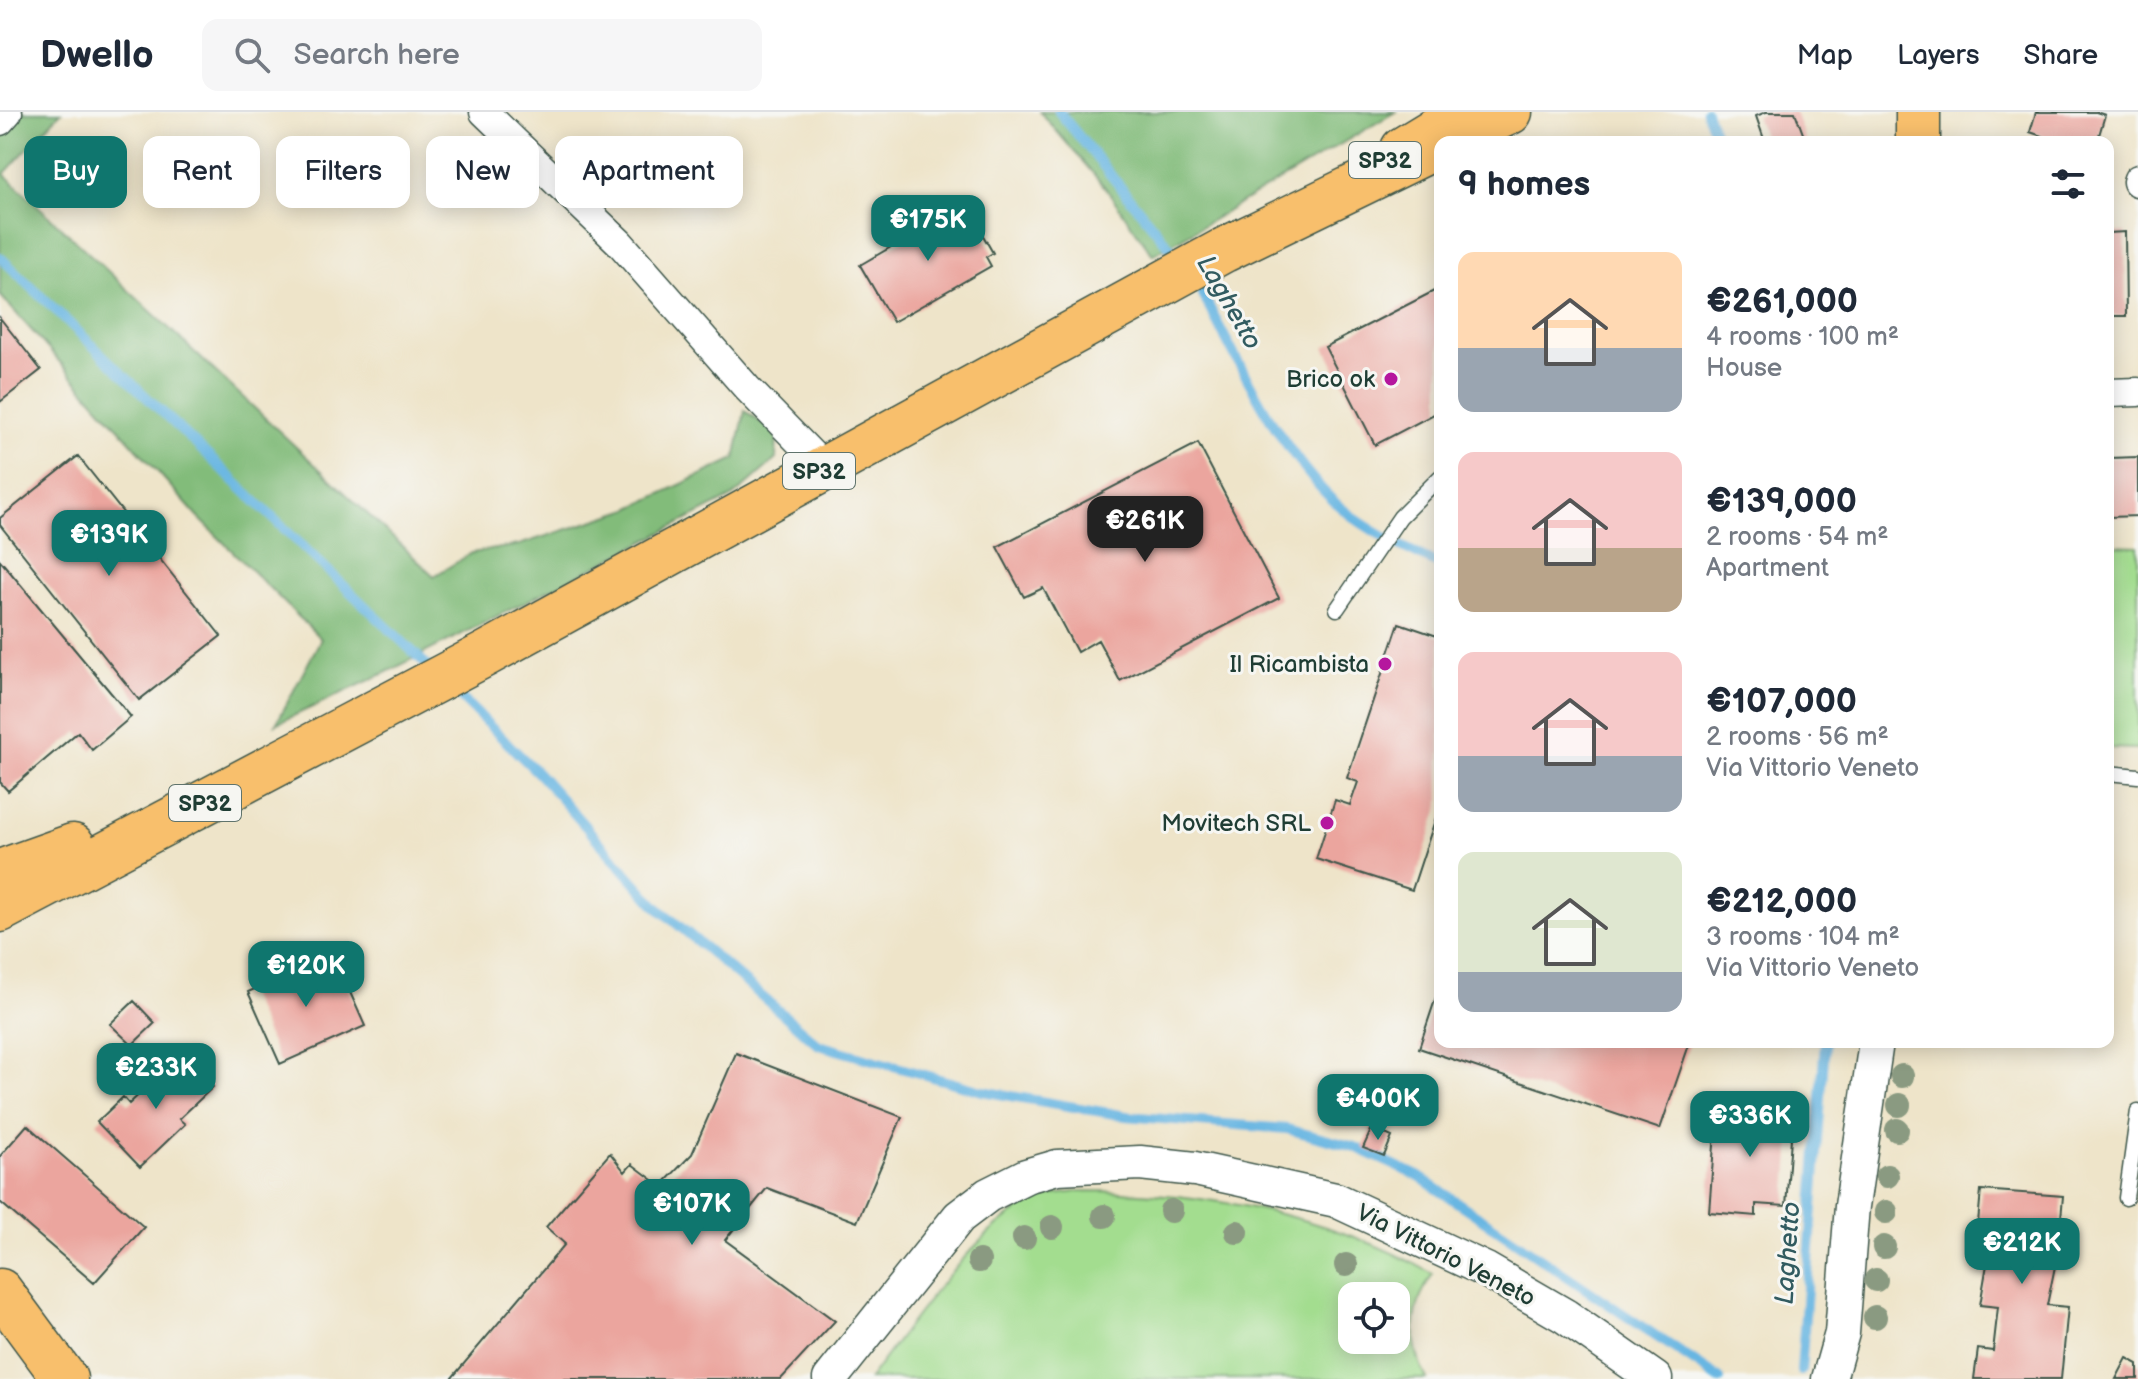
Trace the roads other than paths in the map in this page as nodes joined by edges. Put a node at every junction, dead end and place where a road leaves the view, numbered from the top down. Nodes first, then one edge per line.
1 (8, 112) edge
2 (484, 112) edge
3 (1464, 112) edge
4 (1510, 112) edge
5 (1918, 112) edge
6 (0, 121) edge
7 (1460, 136) edge
8 (1918, 136) edge
9 (1434, 148) edge
10 (1305, 208) junction
11 (2138, 392) edge
12 (2114, 393) edge
13 (825, 468) junction
14 (1434, 483) edge
15 (1337, 609) dead end
16 (358, 722) junction
17 (2114, 774) edge
18 (2138, 776) edge
19 (0, 872) edge
20 (0, 910) edge
21 (1875, 1048) edge
22 (2138, 1111) edge
23 (2126, 1198) dead end
24 (0, 1291) edge
25 (1842, 1333) junction
26 (44, 1369) edge
27 (830, 1379) edge
28 (1655, 1379) edge
29 (1829, 1379) edge
30 (1849, 1379) edge

1 - 6 street
2 - 13 street
3 - 10 main road, SP32
4 - 7 main road, SP32
5 - 8 main road
9 - 10 main road, SP32
10 - 13 main road, SP32
11 - 12 street
13 - 16 main road, SP32
14 - 15 lane
16 - 19 main road
16 - 20 main road, SP32
17 - 18 lane
21 - 25 street
22 - 23 lane
24 - 26 main road
25 - 29 street
25 - 30 street
27 - 28 street, Via Vittorio Veneto

